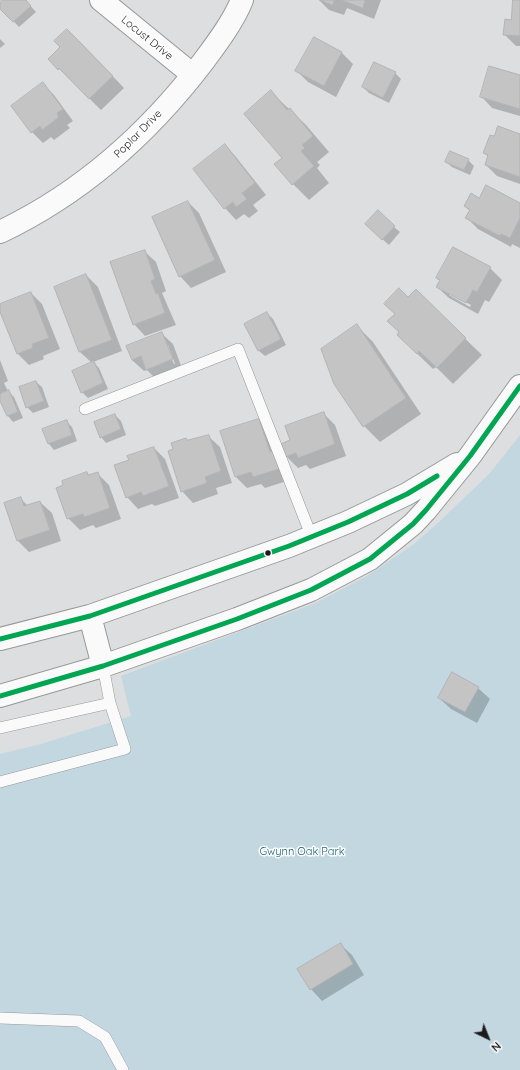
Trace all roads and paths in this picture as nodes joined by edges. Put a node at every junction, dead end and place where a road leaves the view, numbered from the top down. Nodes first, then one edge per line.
1 (101, 0) edge
2 (242, 0) edge
3 (192, 75) junction
4 (0, 232) edge
5 (520, 386) edge
6 (85, 409) dead end
7 (470, 456) junction
8 (311, 535) junction
9 (90, 616) junction
10 (0, 639) edge
11 (102, 666) junction
12 (0, 696) edge
13 (110, 703) junction
14 (0, 728) edge
15 (0, 782) edge
16 (0, 1018) edge
17 (123, 1070) edge

1 - 3 main road, Locust Drive
2 - 3 main road, Poplar Drive
3 - 4 main road, Poplar Drive
5 - 7 main road
6 - 8 lane
7 - 8 main road
7 - 11 main road
8 - 9 main road
9 - 10 main road
9 - 11 main road
11 - 12 main road
11 - 13 lane
13 - 14 lane
13 - 15 lane
16 - 17 lane

